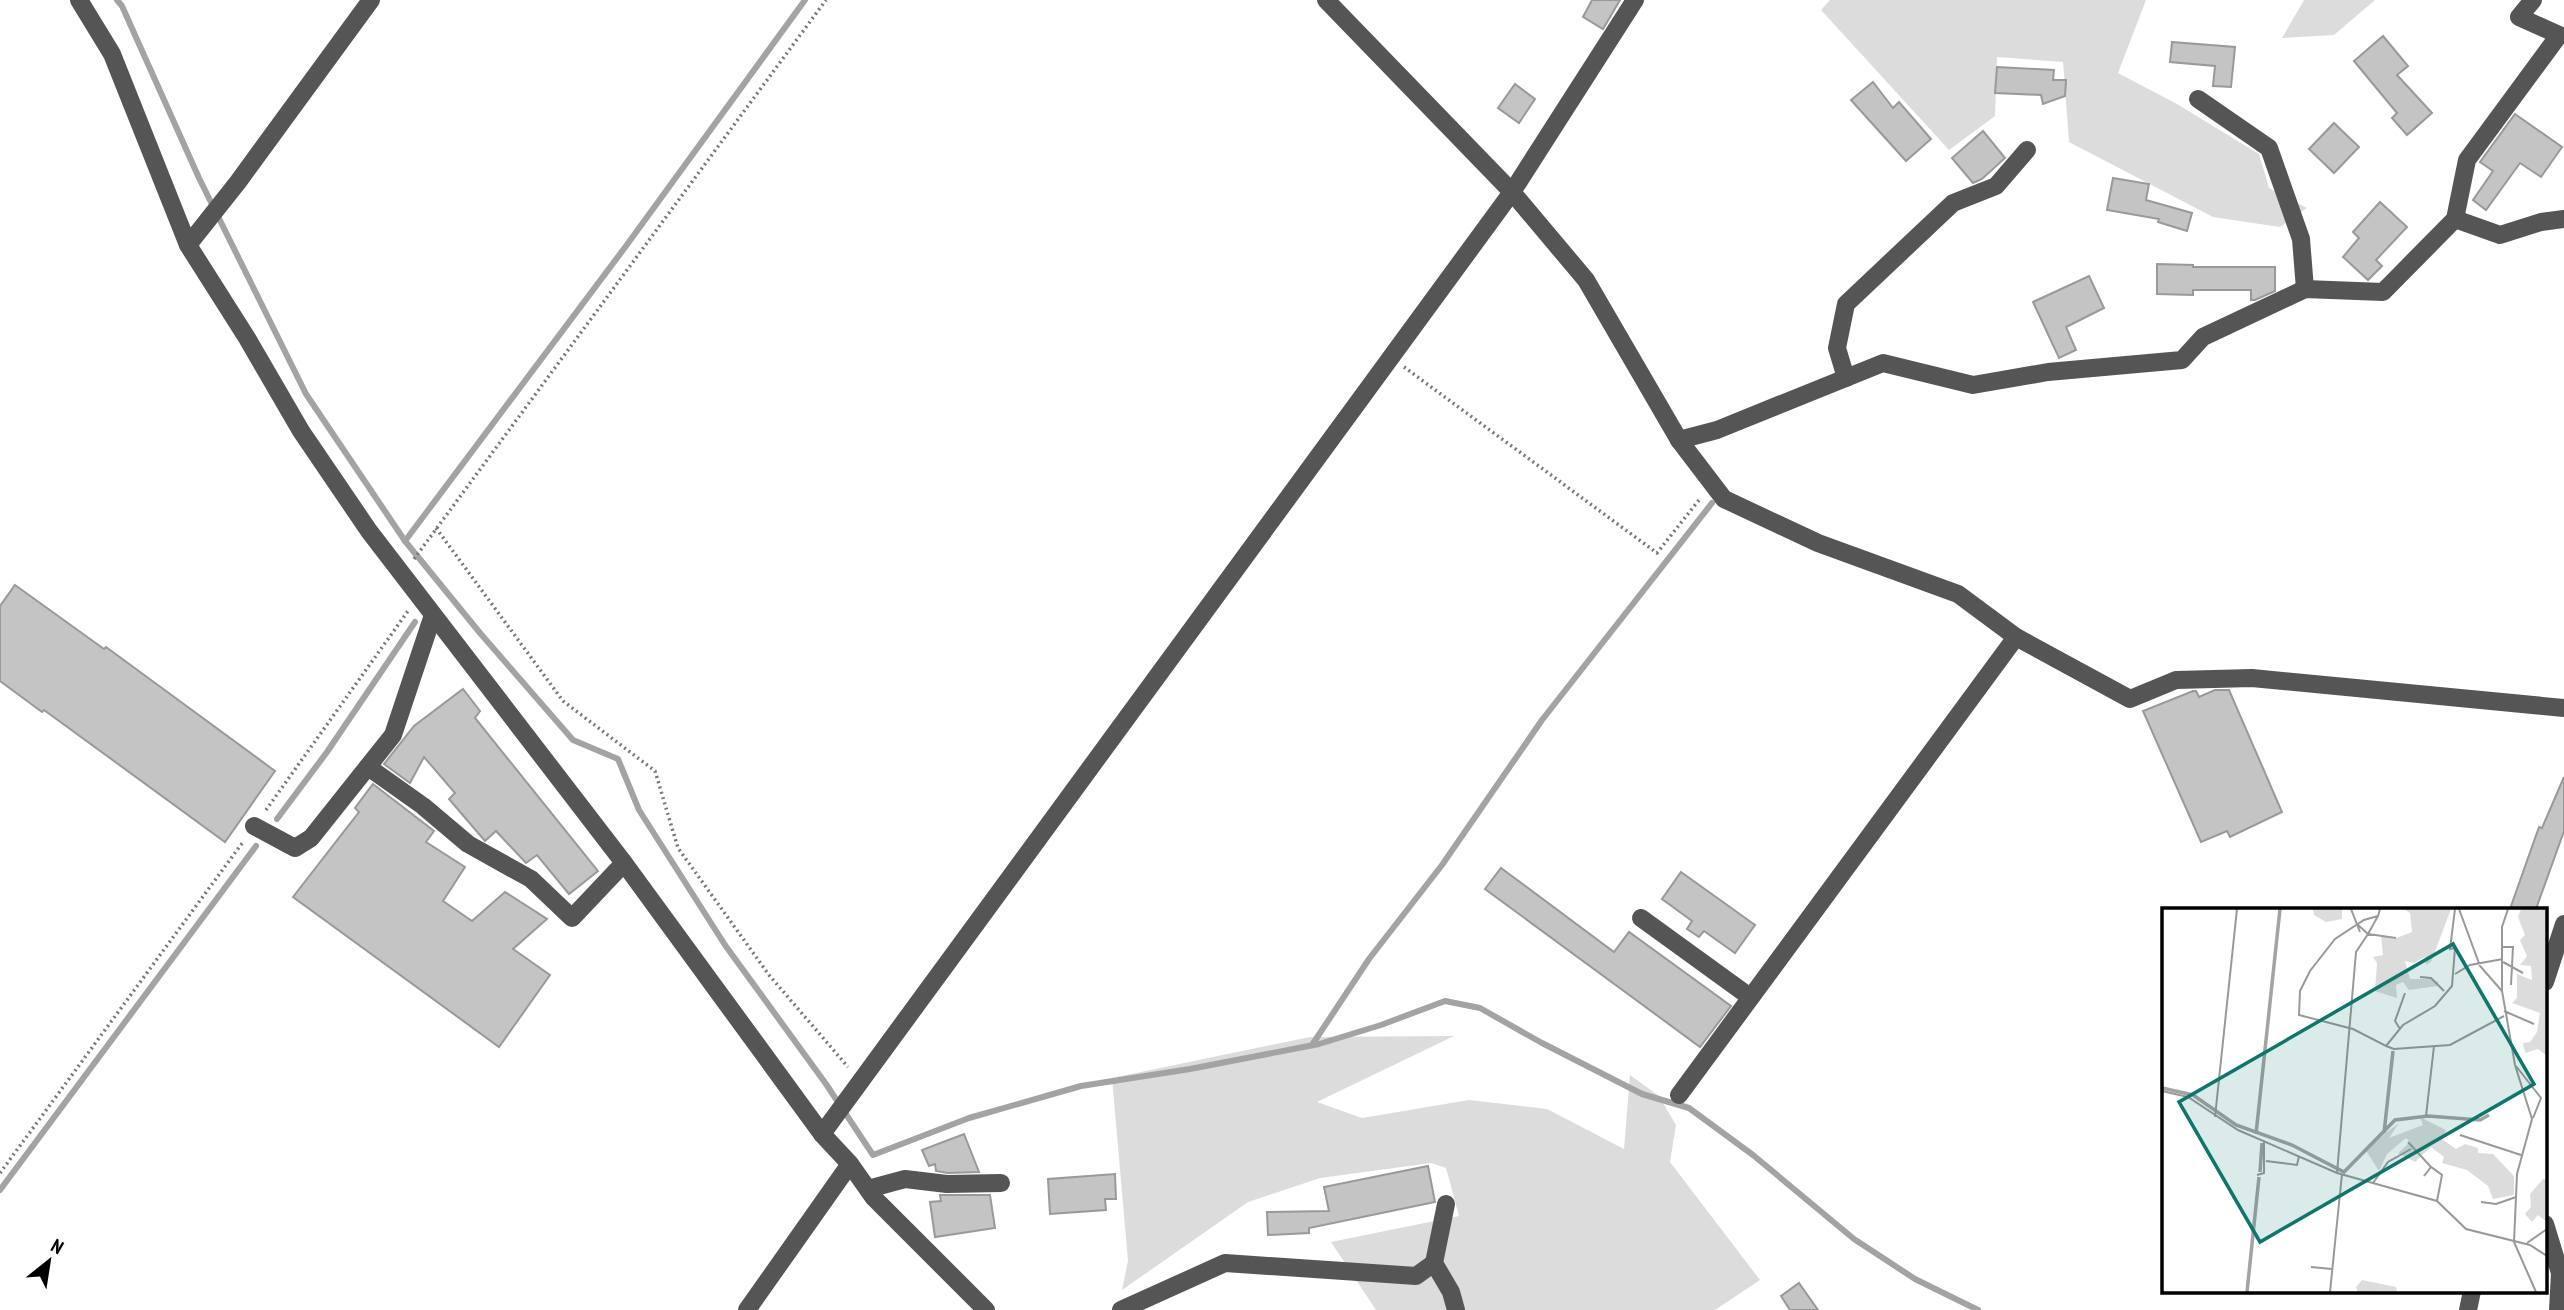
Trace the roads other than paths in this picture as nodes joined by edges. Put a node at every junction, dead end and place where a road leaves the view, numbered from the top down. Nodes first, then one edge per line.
1 (79, 0) edge
2 (371, 0) edge
3 (1326, 0) edge
4 (1635, 0) edge
5 (2533, 0) edge
6 (2198, 99) dead end
7 (2027, 150) dead end
8 (1512, 192) junction
9 (2455, 219) junction
10 (2564, 219) edge
11 (188, 245) junction
12 (2305, 289) junction
13 (1846, 378) junction
14 (1679, 440) junction
15 (433, 615) junction
16 (2016, 637) junction
17 (2564, 708) edge
18 (368, 767) junction
19 (254, 826) road end
20 (624, 863) junction
21 (1642, 918) dead end
22 (2564, 924) edge
23 (2546, 979) edge
24 (1750, 997) junction
25 (1679, 1095) dead end
26 (822, 1134) junction
27 (850, 1164) junction
28 (1001, 1183) dead end
29 (868, 1189) junction
30 (1446, 1204) dead end
31 (2546, 1227) edge
32 (1434, 1264) junction
33 (2472, 1292) edge
34 (747, 1310) edge
35 (986, 1310) edge
36 (1121, 1310) edge
37 (1457, 1310) edge
38 (2468, 1310) edge
39 (2558, 1310) edge

1 - 11 street
2 - 11 street
3 - 8 street
4 - 8 street
5 - 9 street
6 - 12 street
7 - 13 street
8 - 14 street
8 - 26 street
9 - 10 street
9 - 12 street
11 - 15 street
12 - 13 street
13 - 14 street
14 - 16 street
15 - 18 street
15 - 20 street
16 - 17 street
16 - 24 street
18 - 19 street
18 - 20 street
20 - 26 street
21 - 24 street
22 - 23 street
24 - 25 street
26 - 27 street
27 - 29 street
27 - 34 street
28 - 29 street
29 - 35 street
30 - 32 street
31 - 39 street
32 - 36 street
32 - 37 street
33 - 38 street

